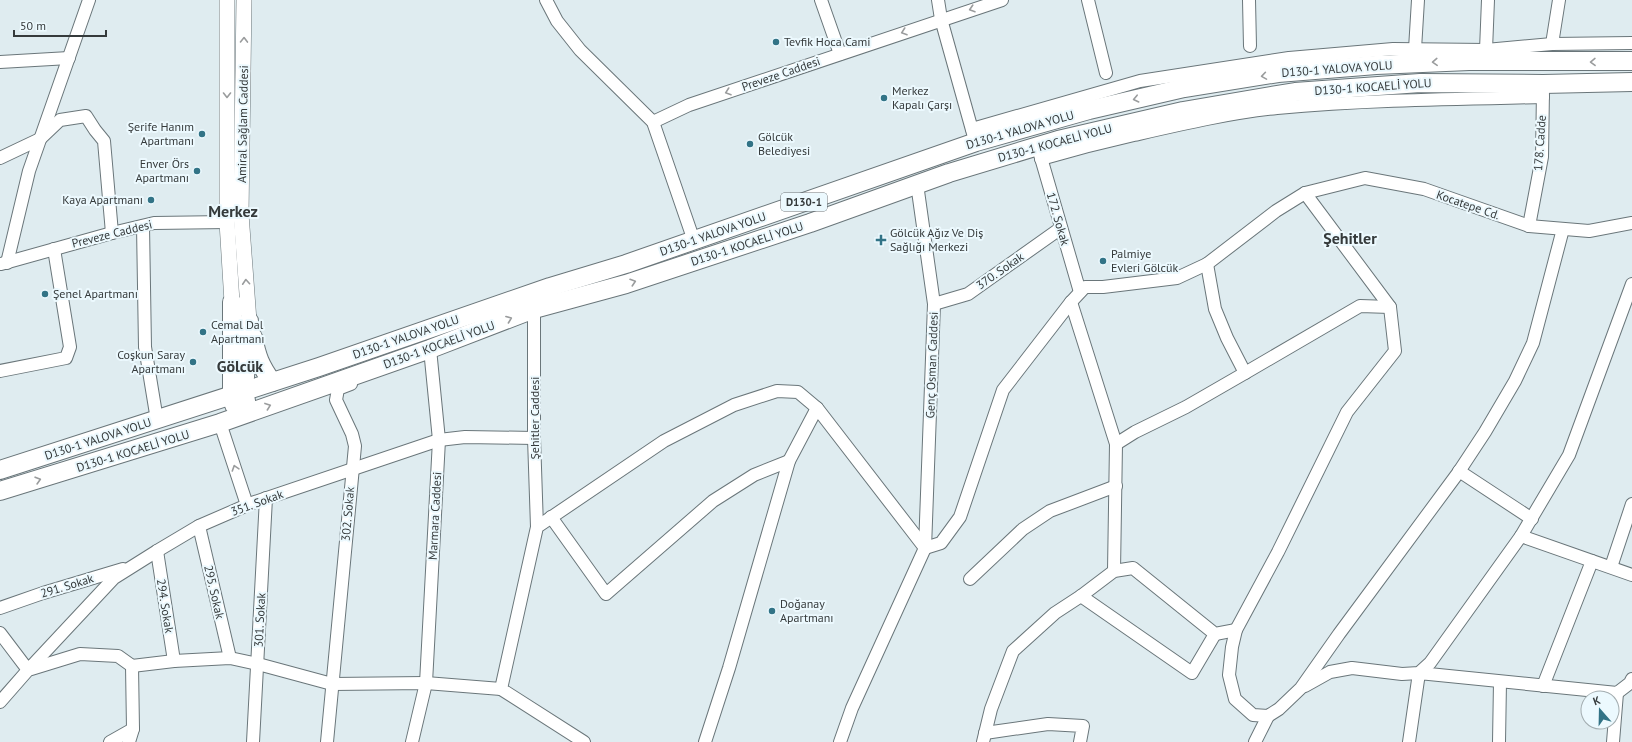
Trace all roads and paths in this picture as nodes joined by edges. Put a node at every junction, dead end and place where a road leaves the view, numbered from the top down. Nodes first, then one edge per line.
1 (89, 0) edge
2 (227, 0) edge
3 (244, 0) edge
4 (546, 0) edge
5 (821, 0) edge
6 (938, 0) edge
7 (1002, 0) edge
8 (1088, 0) edge
9 (1249, 0) edge
10 (1418, 0) edge
11 (1488, 0) edge
12 (1559, 0) edge
13 (941, 19) junction
14 (1632, 42) edge
15 (1552, 44) junction
16 (1250, 46) dead end
17 (1415, 50) junction
18 (1486, 50) junction
19 (840, 54) junction
20 (69, 58) junction
21 (1632, 61) edge
22 (0, 62) edge
23 (1106, 73) dead end
24 (1632, 82) edge
25 (1543, 91) junction
26 (653, 122) junction
27 (974, 135) junction
28 (40, 139) junction
29 (1039, 153) junction
30 (0, 158) edge
31 (917, 184) junction
32 (1305, 193) junction
33 (227, 222) junction
34 (1632, 223) edge
35 (143, 226) junction
36 (1528, 226) junction
37 (1061, 228) junction
38 (1563, 229) junction
39 (112, 233) junction
40 (694, 241) junction
41 (54, 249) junction
42 (3, 264) edge
43 (1206, 264) junction
44 (1632, 284) edge
45 (1080, 292) junction
46 (232, 302) joint
47 (1070, 302) junction
48 (934, 304) junction
49 (1390, 307) junction
50 (534, 309) junction
51 (249, 321) junction
52 (431, 353) junction
53 (0, 371) edge
54 (1245, 373) junction
55 (272, 382) junction
56 (238, 393) junction
57 (817, 408) junction
58 (243, 415) junction
59 (157, 420) junction
60 (220, 423) junction
61 (534, 438) junction
62 (439, 440) junction
63 (1116, 444) junction
64 (789, 461) junction
65 (0, 470) edge
66 (352, 470) junction
67 (1459, 471) junction
68 (1116, 486) junction
69 (0, 491) edge
70 (266, 498) junction
71 (1632, 504) edge
72 (247, 505) junction
73 (550, 518) junction
74 (1532, 519) junction
75 (199, 526) junction
76 (537, 527) junction
77 (1521, 536) junction
78 (925, 548) junction
79 (157, 550) junction
80 (1592, 561) junction
81 (134, 565) junction
82 (1611, 567) junction
83 (1114, 571) junction
84 (1632, 574) edge
85 (970, 579) dead end
86 (1081, 596) junction
87 (0, 608) edge
88 (1236, 630) junction
89 (0, 633) edge
90 (1215, 634) junction
91 (230, 658) junction
92 (174, 661) junction
93 (258, 664) junction
94 (132, 666) junction
95 (28, 670) junction
96 (1419, 673) junction
97 (1632, 678) edge
98 (1500, 682) junction
99 (426, 683) junction
100 (332, 684) junction
101 (1543, 686) junction
102 (1301, 688) junction
103 (501, 689) junction
104 (1585, 690) edge
105 (1620, 691) edge
106 (0, 702) edge
107 (1268, 716) junction
108 (133, 729) junction
109 (1614, 730) edge
110 (568, 738) edge
111 (984, 738) edge
112 (110, 742) edge
113 (129, 742) edge
114 (253, 742) edge
115 (327, 742) edge
116 (412, 742) edge
117 (584, 742) edge
118 (705, 742) edge
119 (840, 742) edge
120 (1080, 742) edge
121 (1255, 742) edge
122 (1409, 742) edge
123 (1499, 742) edge
124 (1613, 742) edge

1 - 20 street
2 -> 33 main road, Amiral Sağlam Caddesi
51 -> 3 main road, Amiral Sağlam Caddesi
4 - 26 street
5 - 19 street
6 - 13 street
7 -> 13 street, Preveze Caddesi
8 - 23 street
9 - 16 street
10 - 17 street
11 - 18 street
12 - 15 street
13 -> 19 street, Preveze Caddesi
13 - 27 street
14 - 15 street
15 - 18 street
17 - 18 street
17 - 27 street
19 -> 26 street, Preveze Caddesi
20 - 22 street
20 - 28 street
21 -> 27 highway, D130-1 YALOVA YOLU / D130-1
24 - 25 highway, D130-1 KOCAELİ YOLU / D130-1
25 - 29 highway, D130-1 KOCAELİ YOLU / D130-1
25 - 36 street, 178. Cadde
26 - 40 street
27 - 40 highway, D130-1 YALOVA YOLU / D130-1
28 - 30 street
28 - 39 street
28 - 42 street
29 - 31 highway, D130-1 KOCAELİ YOLU / D130-1
29 - 37 street, 172. Sokak
31 - 48 street, Genç Osman Caddesi
50 -> 31 highway, D130-1 KOCAELİ YOLU / D130-1
32 - 36 street, Kocatepe Cd.
32 - 43 street, Kocatepe Cd.
32 - 49 street
33 - 35 street, Preveze Caddesi
33 - 46 main road, Amiral Sağlam Caddesi
34 - 38 street, Kocatepe Cd.
35 - 39 street, Preveze Caddesi
35 - 59 street
36 - 38 street, Kocatepe Cd.
37 - 45 street, 172. Sokak
37 - 48 street, 370. Sokak
38 - 67 street
39 - 41 street, Preveze Caddesi
40 - 55 highway, D130-1 YALOVA YOLU / D130-1
41 - 42 street, Preveze Caddesi
41 - 53 street
43 - 45 street, Kocatepe Cd.
43 - 54 street
44 - 74 street
45 - 47 street
46 - 56 highway
47 - 63 street
47 - 78 street
48 - 78 street, Genç Osman Caddesi
49 - 54 street
49 - 88 street
52 -> 50 highway, D130-1 KOCAELİ YOLU / D130-1
50 - 61 street, Şehitler Caddesi
51 - 55 highway
51 - 56 highway
58 -> 52 highway, D130-1 KOCAELİ YOLU / D130-1
52 - 62 street, Marmara Caddesi
52 - 66 street, 302. Sokak
54 - 63 street
55 - 56 highway, D130-1 YALOVA YOLU / D130-1
56 - 58 highway
56 - 59 highway, D130-1 YALOVA YOLU / D130-1
57 - 64 street
57 - 73 street
57 - 78 street
58 - 60 highway, D130-1 KOCAELİ YOLU / D130-1
59 - 65 highway, D130-1 YALOVA YOLU / D130-1
69 -> 60 highway, D130-1 KOCAELİ YOLU / D130-1
72 -> 60 street
61 - 62 street, 351. Sokak
61 - 76 street, Şehitler Caddesi
62 - 66 street, 351. Sokak
62 - 99 street, Marmara Caddesi
63 - 68 street
64 - 73 street
64 - 118 street
66 - 70 street, 351. Sokak
66 - 100 street, 302. Sokak
67 - 74 street
67 - 102 street
68 - 83 street
68 - 85 street
70 - 72 street, 351. Sokak
70 - 93 street, 301. Sokak
71 - 82 street
72 - 75 street, 351. Sokak
73 - 76 street
74 - 77 street
75 - 79 street, 351. Sokak
75 - 91 street, 295. Sokak
76 - 103 street, Şehitler Caddesi
77 - 80 street
77 - 96 street
78 - 119 street
79 - 81 street, 351. Sokak
79 - 92 street, 294. Sokak
80 - 82 street
80 - 101 street
81 - 87 street, 291. Sokak
81 - 95 street, 351. Sokak
82 - 84 street
83 - 86 street
83 - 90 street
86 - 90 street
86 - 111 street
88 - 90 street
88 - 107 street
89 - 95 street
91 - 92 street
91 - 93 street
92 - 94 street
93 - 100 street
93 - 114 street, 301. Sokak
94 - 95 street
94 - 108 street
95 - 106 street, 351. Sokak
96 - 98 street
96 - 102 street
96 - 122 street
97 - 105 street
98 - 101 street
98 - 123 street
99 - 100 street
99 - 103 street
99 - 116 street, Marmara Caddesi
100 - 115 street, 302. Sokak
101 - 104 street
102 - 107 street
103 - 110 street
107 - 121 street
108 - 112 street
108 - 113 street
109 - 124 street
110 - 117 street
111 - 120 street

